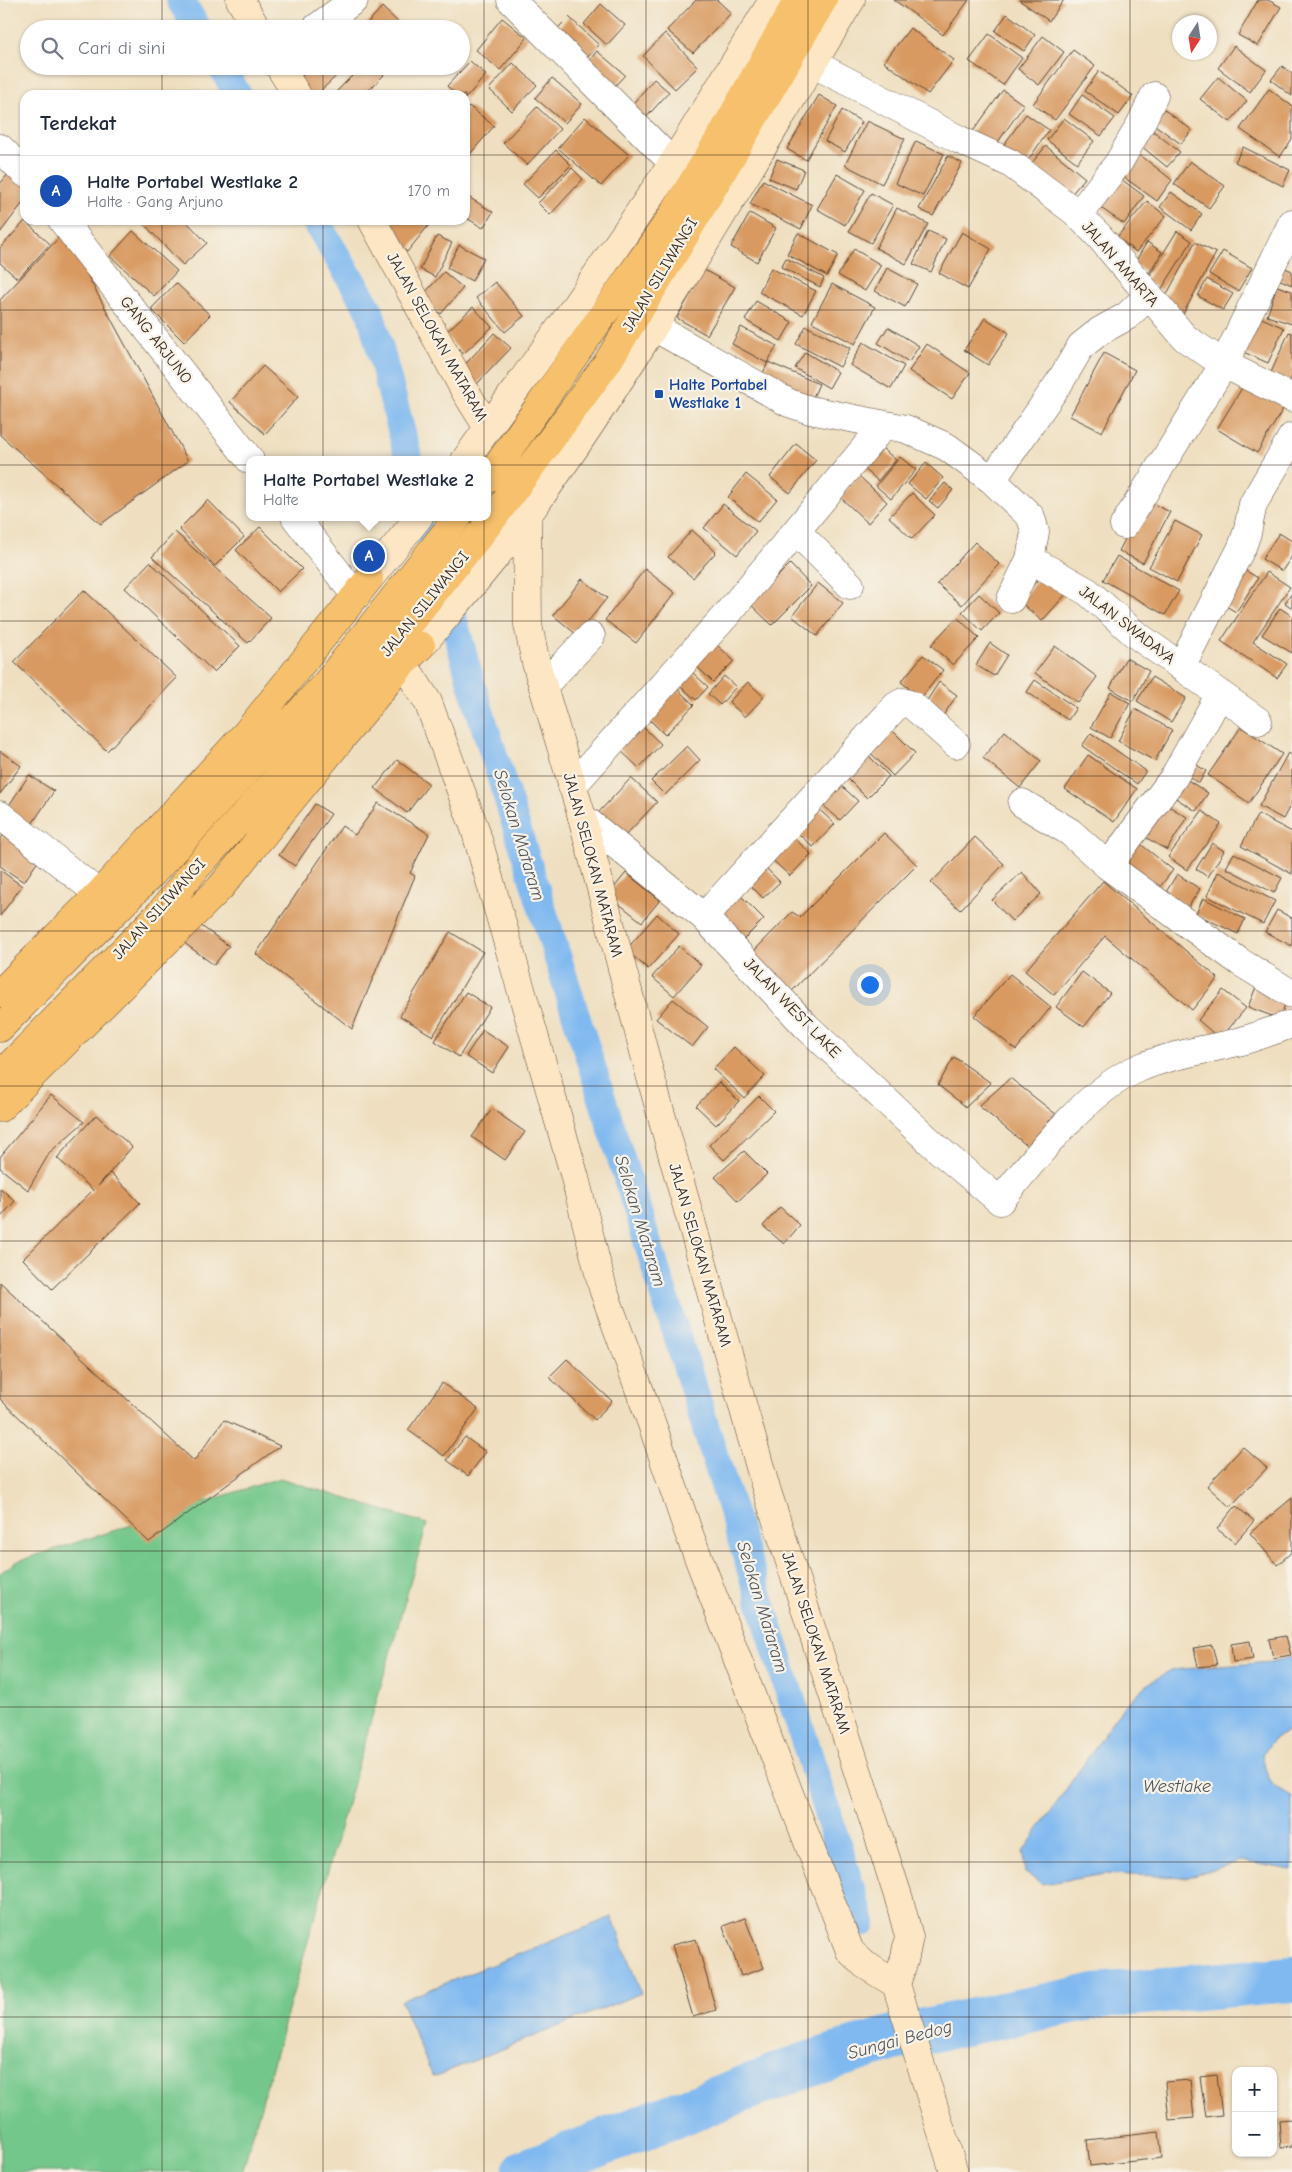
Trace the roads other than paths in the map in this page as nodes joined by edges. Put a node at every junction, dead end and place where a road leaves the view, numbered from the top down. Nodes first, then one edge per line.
1 (240, 0) edge
2 (354, 0) edge
3 (511, 0) edge
4 (773, 0) edge
5 (798, 0) edge
6 (823, 0) edge
7 (850, 0) edge
8 (252, 20) edge
9 (327, 20) edge
10 (812, 63) junction
11 (285, 75) edge
12 (294, 90) edge
13 (1154, 96) dead end
14 (0, 148) edge
15 (673, 163) junction
16 (20, 168) edge
17 (1078, 215) junction
18 (1292, 223) edge
19 (66, 225) edge
20 (375, 225) edge
21 (1148, 296) junction
22 (654, 327) junction
23 (1224, 364) junction
24 (1292, 398) edge
25 (884, 425) junction
26 (488, 428) junction
27 (1292, 437) edge
28 (247, 456) edge
29 (468, 456) edge
30 (491, 474) edge
31 (992, 480) junction
32 (527, 516) junction
33 (299, 521) edge
34 (415, 521) edge
35 (455, 521) edge
36 (491, 521) edge
37 (491, 521) edge
38 (1124, 525) dead end
39 (796, 531) junction
40 (1030, 559) junction
41 (850, 585) dead end
42 (362, 587) junction
43 (1011, 599) dead end
44 (591, 636) dead end
45 (412, 655) junction
46 (1181, 666) junction
47 (543, 686) junction
48 (1220, 694) junction
49 (1258, 721) dead end
50 (956, 744) dead end
51 (572, 786) junction
52 (1022, 803) dead end
53 (0, 815) edge
54 (582, 817) junction
55 (1108, 866) junction
56 (99, 894) junction
57 (704, 917) junction
58 (2, 986) edge
59 (1292, 994) edge
60 (1292, 1024) edge
61 (0, 1028) edge
62 (0, 1075) edge
63 (0, 1108) edge
64 (899, 1994) junction
65 (953, 2167) edge

1 - 8 street
2 - 9 street
3 - 15 street
4 - 15 street
5 - 30 highway, JALAN SILIWANGI
6 - 36 highway, JALAN SILIWANGI
7 - 10 street
10 - 17 street, JALAN AMARTA
10 - 22 street
11 - 12 street
13 - 17 street
14 - 16 street
15 - 26 street
17 - 21 street, JALAN AMARTA
18 - 23 street
19 - 28 street, GANG ARJUNO
20 - 26 street, JALAN SELOKAN MATARAM
21 - 23 street, JALAN AMARTA
21 - 31 street
22 - 25 street
22 - 32 street
23 - 24 street, JALAN AMARTA
23 - 38 street
25 - 31 street
25 - 39 street
26 - 29 street
27 - 46 street
31 - 40 street
32 - 45 street
32 - 47 street, JALAN SELOKAN MATARAM
33 - 42 street
34 - 42 street
35 - 61 highway, JALAN SILIWANGI
37 - 62 highway, JALAN SILIWANGI
39 - 41 street
39 - 51 street
40 - 43 street
40 - 46 street, JALAN SWADAYA
42 - 56 highway
44 - 47 street
45 - 63 highway
45 - 64 street
46 - 48 street, JALAN SWADAYA
47 - 51 street, JALAN SELOKAN MATARAM
48 - 49 street, JALAN SWADAYA
48 - 55 street
50 - 57 street
51 - 54 street, JALAN SELOKAN MATARAM
52 - 55 street
53 - 56 street
54 - 57 street, JALAN WEST LAKE
54 - 64 street, JALAN SELOKAN MATARAM
55 - 59 street
56 - 58 highway
57 - 60 street, JALAN WEST LAKE
64 - 65 street

